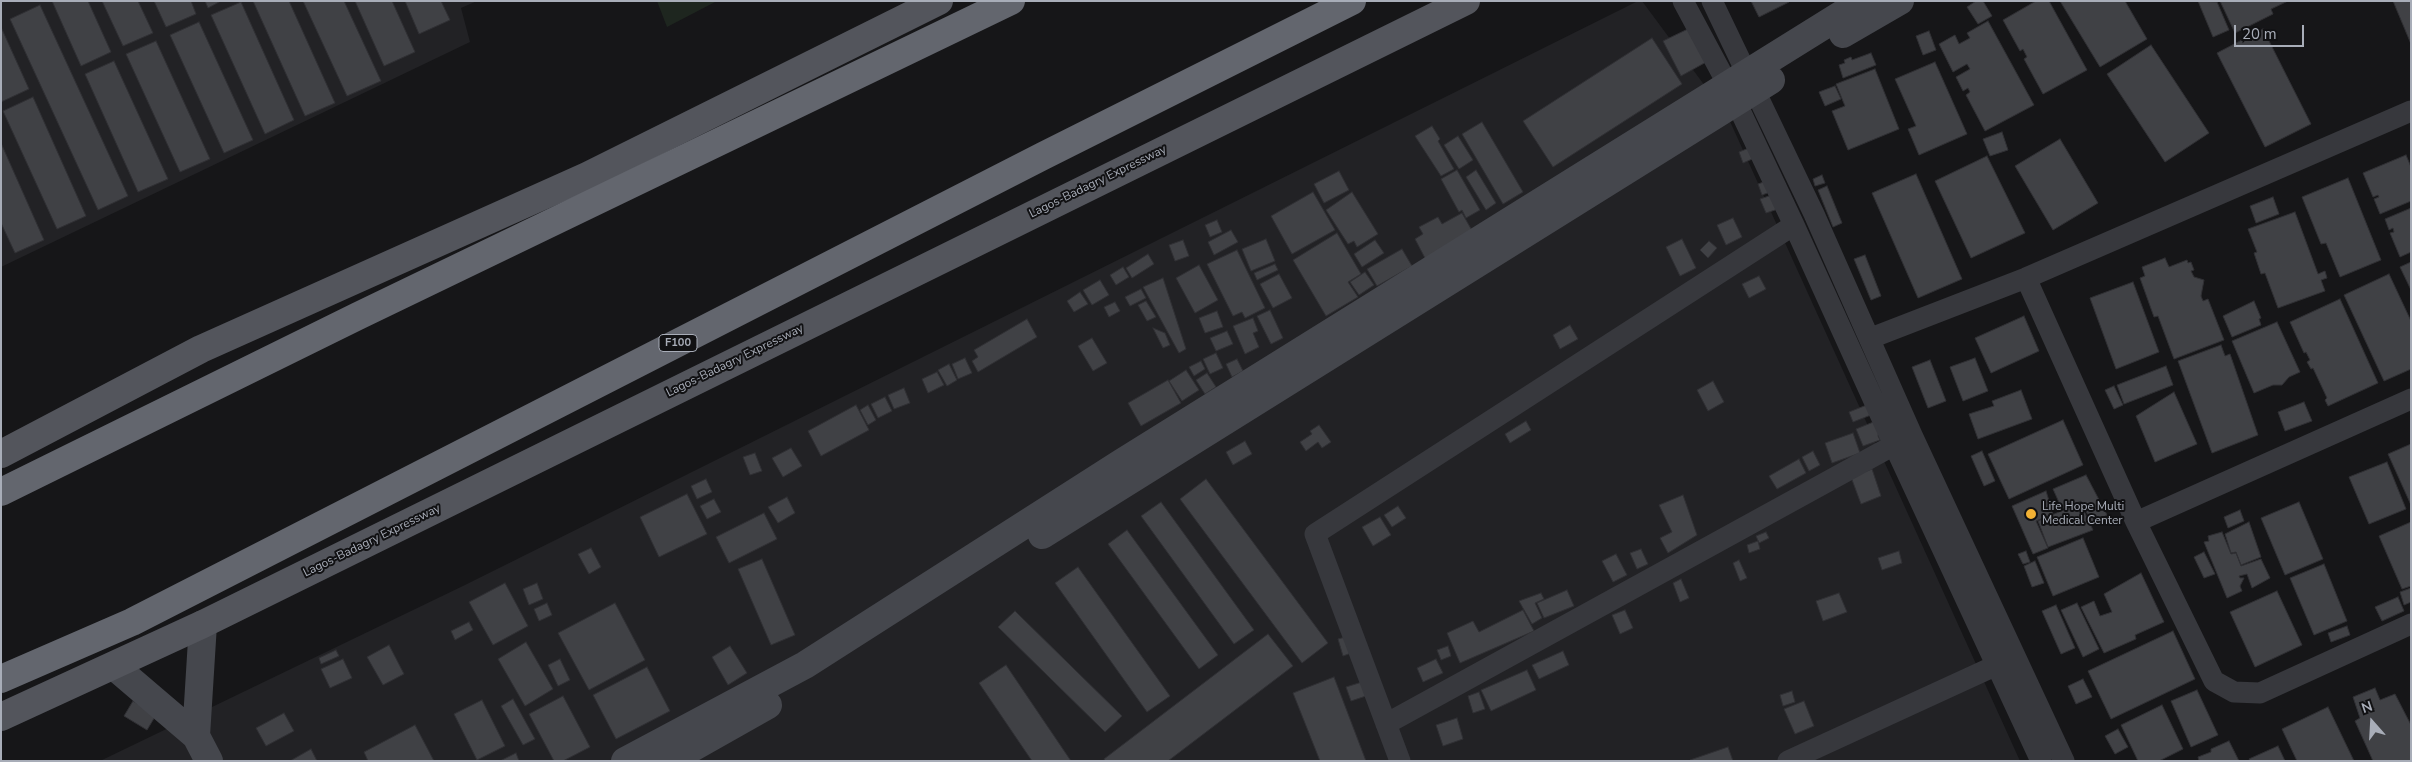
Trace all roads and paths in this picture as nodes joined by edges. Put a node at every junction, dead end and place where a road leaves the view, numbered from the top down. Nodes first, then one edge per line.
1 (939, 1) edge
2 (1011, 1) edge
3 (1352, 1) edge
4 (1466, 1) edge
5 (1683, 1) edge
6 (1712, 1) edge
7 (1863, 1) edge
8 (1900, 1) edge
9 (1742, 88) junction
10 (2411, 111) edge
11 (1794, 224) junction
12 (2026, 278) junction
13 (1871, 338) junction
14 (2411, 399) edge
15 (1894, 445) junction
16 (1, 454) edge
17 (1, 492) edge
18 (2136, 522) junction
19 (203, 624) junction
20 (2411, 624) edge
21 (1997, 665) junction
22 (114, 666) junction
23 (1, 678) edge
24 (1, 717) edge
25 (1386, 724) junction
26 (196, 736) junction
27 (210, 761) edge
28 (625, 761) edge
29 (669, 761) edge
30 (1400, 761) edge
31 (1788, 761) edge
32 (2041, 761) edge
33 (2064, 761) edge

1 - 16 main road
2 - 17 highway
3 - 23 highway, F100
4 - 19 main road, Lagos-Badagry Expressway
5 - 9 street
6 - 9 street
7 - 9 main road
8 - 9 main road
9 - 11 street
9 - 13 street
9 - 28 main road
9 - 29 main road
10 - 12 street
11 - 15 street
11 - 25 street
12 - 13 street
12 - 18 street
13 - 33 street
14 - 18 street
15 - 21 street
15 - 25 street
18 - 20 street
19 - 22 main road, Lagos-Badagry Expressway
19 - 26 main road
21 - 31 street
21 - 32 street
22 - 24 main road, Lagos-Badagry Expressway
22 - 26 main road
25 - 30 street
26 - 27 main road

